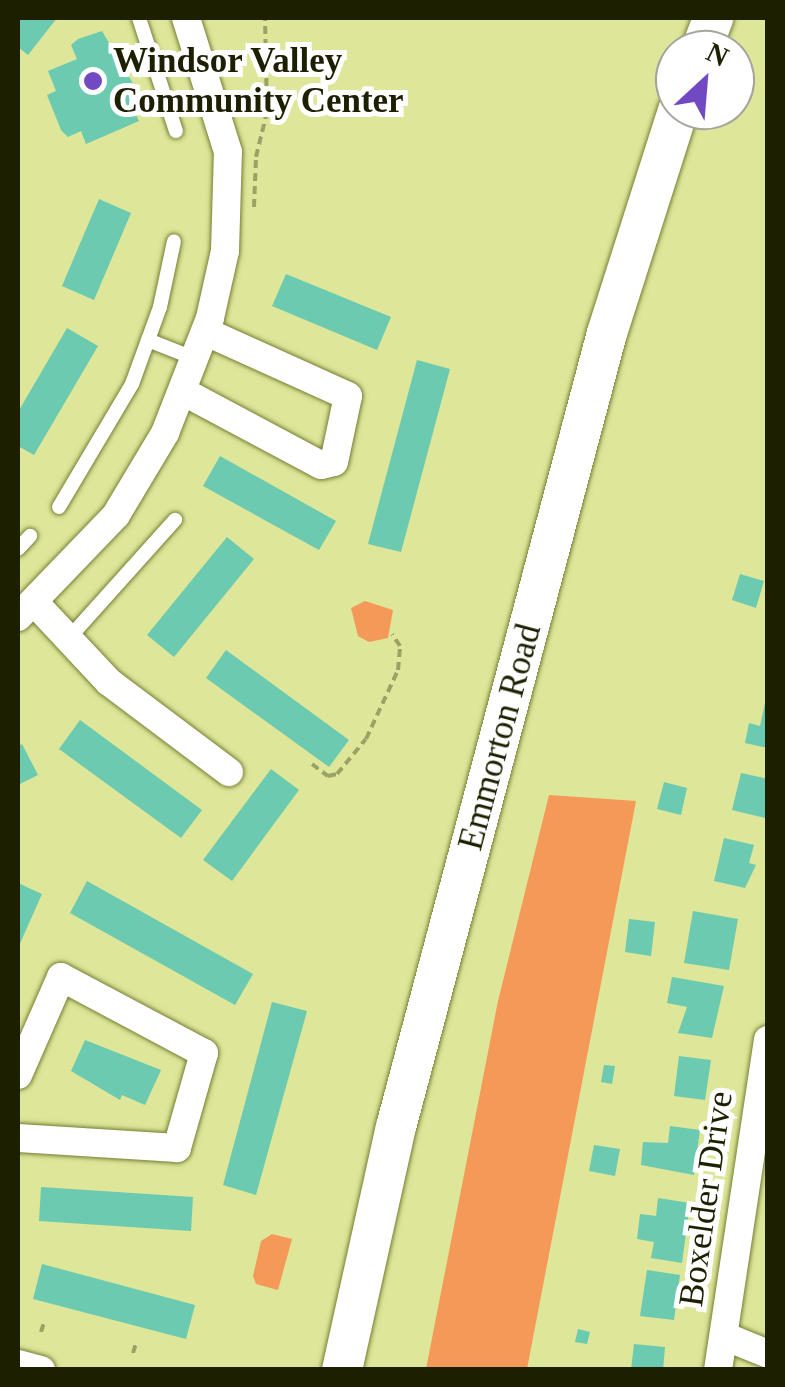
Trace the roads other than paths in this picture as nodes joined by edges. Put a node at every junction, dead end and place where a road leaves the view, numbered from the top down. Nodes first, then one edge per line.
1 (139, 18) edge
2 (186, 18) edge
3 (672, 130) edge
4 (176, 131) dead end
5 (174, 240) dead end
6 (148, 340) junction
7 (201, 346) junction
8 (184, 392) junction
9 (59, 507) dead end
10 (175, 520) dead end
11 (30, 536) dead end
12 (18, 548) edge
13 (26, 610) edge
14 (69, 638) junction
15 (229, 772) dead end
16 (768, 1040) edge
17 (18, 1075) edge
18 (18, 1138) edge
19 (724, 1336) junction
20 (768, 1354) edge
21 (18, 1364) edge
22 (42, 1370) edge
23 (342, 1370) edge
24 (718, 1370) edge

1 - 4 lane
2 - 7 street
3 - 23 main road, Emmorton Road
5 - 6 lane
6 - 7 lane
6 - 9 lane
7 - 8 street
7 - 8 street
8 - 13 street
10 - 14 lane
11 - 12 lane
13 - 14 street
14 - 15 street
16 - 19 street, Boxelder Drive
17 - 18 street
19 - 20 street
19 - 24 street, Boxelder Drive
21 - 22 street

